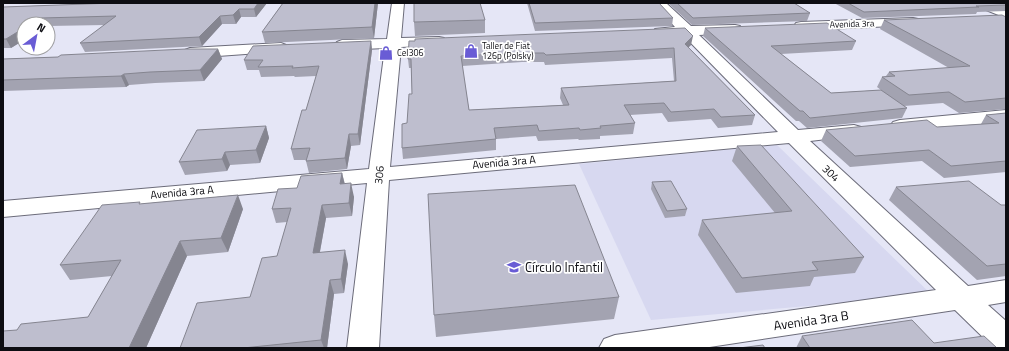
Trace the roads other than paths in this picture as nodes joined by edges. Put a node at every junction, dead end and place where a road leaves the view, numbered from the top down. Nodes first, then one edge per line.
1 (398, 3) edge
2 (659, 3) edge
3 (981, 3) edge
4 (1006, 14) edge
5 (1006, 18) edge
6 (982, 19) edge
7 (927, 21) edge
8 (784, 27) edge
9 (752, 28) edge
10 (688, 31) junction
11 (648, 33) edge
12 (457, 40) edge
13 (393, 43) junction
14 (329, 46) edge
15 (298, 48) edge
16 (178, 53) edge
17 (1006, 116) edge
18 (794, 137) junction
19 (379, 173) junction
20 (3, 209) edge
21 (1006, 291) edge
22 (963, 298) junction
23 (1006, 340) edge
24 (363, 348) edge
25 (615, 348) edge

1 - 13 street, 306
2 - 10 street, 304
3 - 4 street
5 - 6 street
7 - 8 street, Avenida 3ra
9 - 10 street
10 - 11 street
10 - 18 street, 304
12 - 13 street
13 - 14 street
13 - 19 street, 306
15 - 16 street
17 - 18 street, Avenida 3ra A
18 - 19 street, Avenida 3ra A
18 - 22 street, 304
19 - 20 street, Avenida 3ra A
19 - 24 street, 306
21 - 22 street, Avenida 3ra B
22 - 23 street, 304
22 - 25 street, Avenida 3ra B

